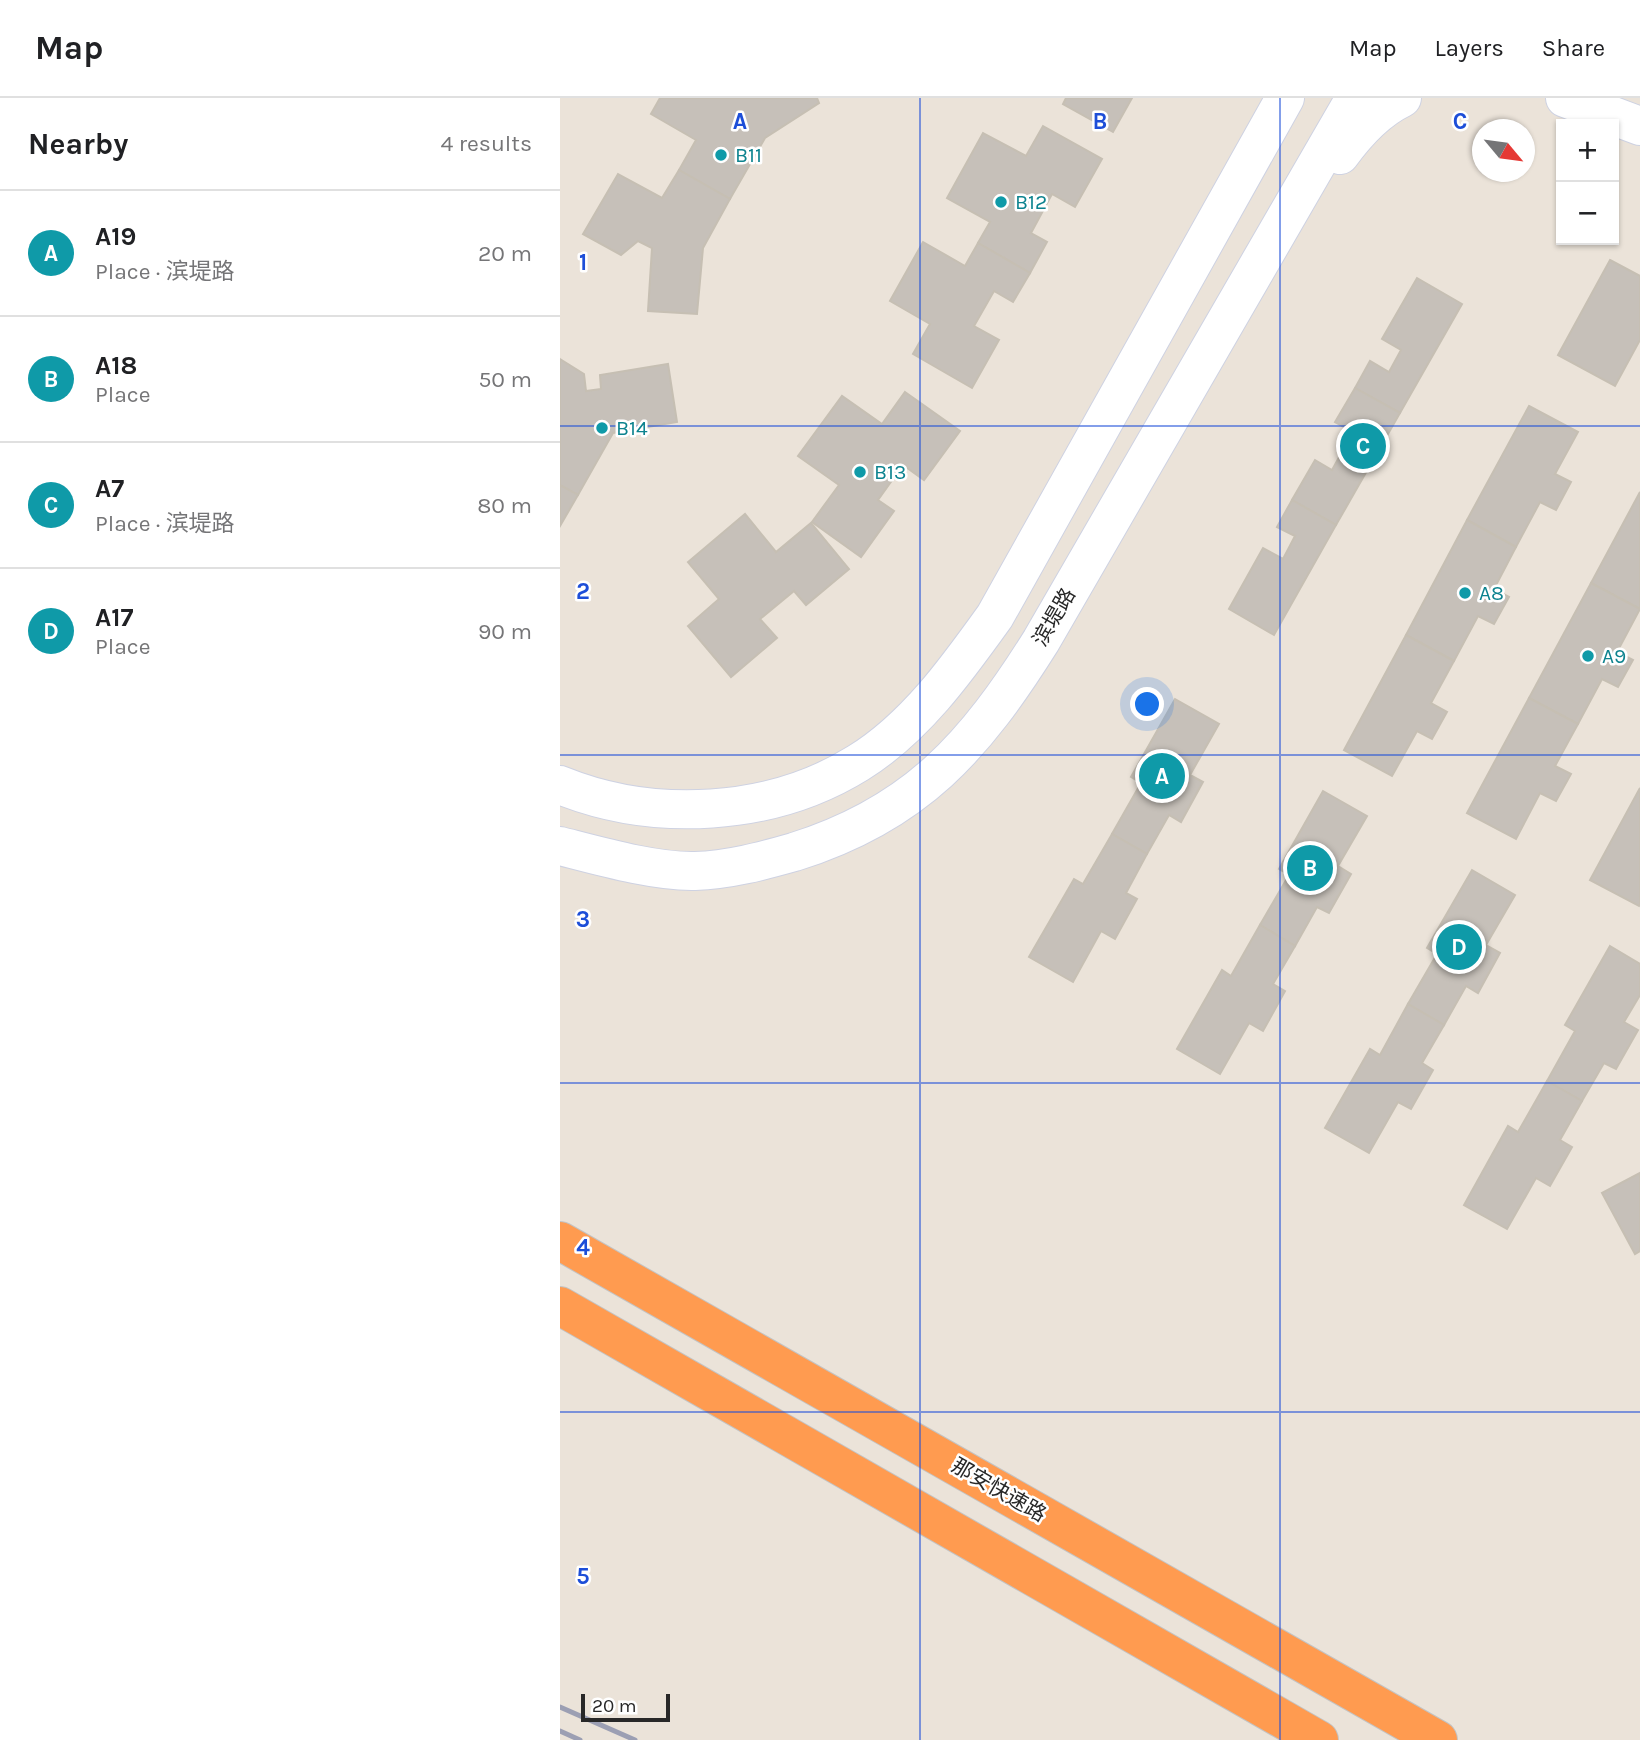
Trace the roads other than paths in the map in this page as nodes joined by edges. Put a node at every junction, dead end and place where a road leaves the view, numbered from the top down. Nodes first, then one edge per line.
1 (1254, 98) edge
2 (1285, 98) edge
3 (1355, 98) edge
4 (1402, 98) edge
5 (1565, 98) edge
6 (1640, 126) edge
7 (1214, 225) junction
8 (1265, 254) junction
9 (560, 785) edge
10 (560, 846) edge
11 (560, 1241) edge
12 (560, 1306) edge
13 (1319, 1740) edge
14 (1438, 1740) edge

1 - 7 street
2 - 7 street
3 - 8 street, 滨堤路
4 - 8 street
5 - 6 street
7 - 8 street
7 - 9 street
8 - 10 street, 滨堤路
11 - 14 highway, 那安快速路
12 - 13 highway

